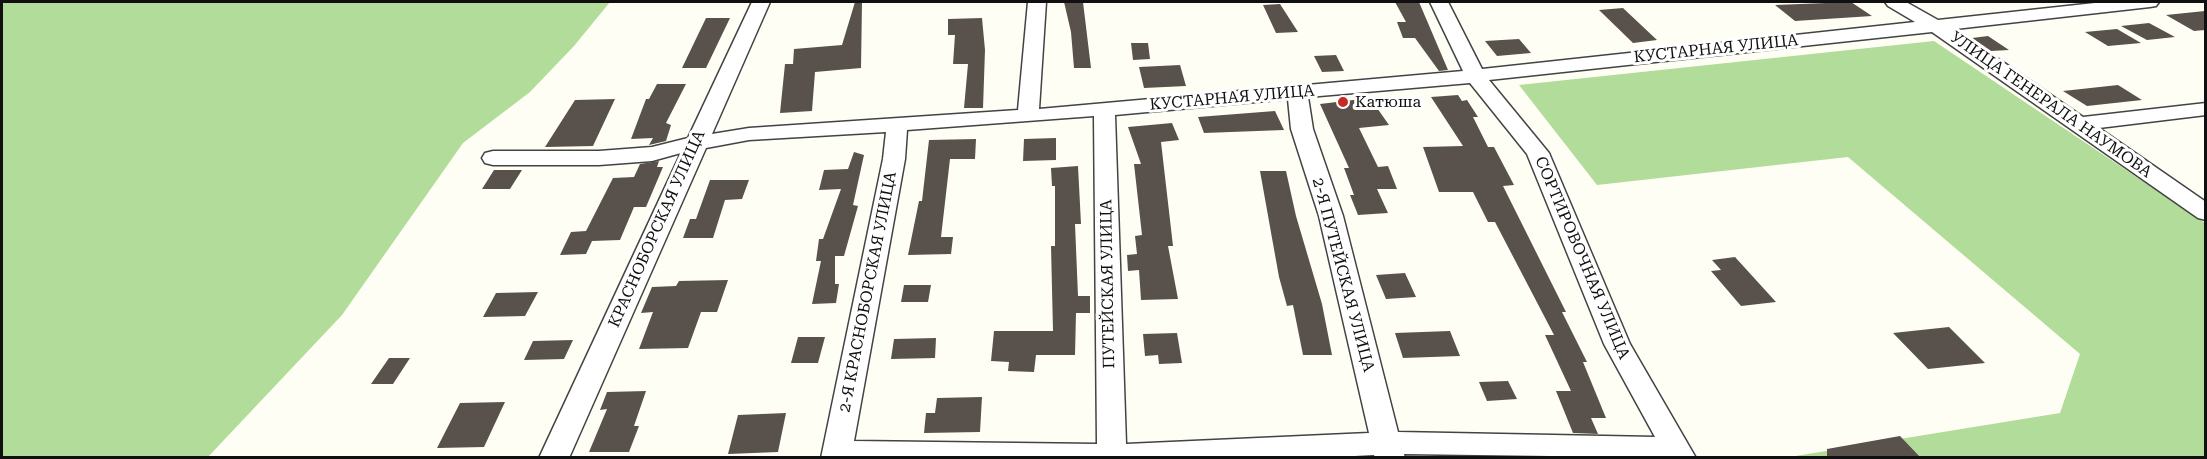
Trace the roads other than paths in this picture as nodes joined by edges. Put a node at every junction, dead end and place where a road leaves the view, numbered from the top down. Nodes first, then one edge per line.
1 (761, 2) edge
2 (1037, 2) edge
3 (1439, 2) edge
4 (1894, 2) edge
5 (2150, 2) edge
6 (1931, 26) junction
7 (1475, 76) junction
8 (1297, 92) junction
9 (2205, 109) edge
10 (1104, 110) junction
11 (1028, 117) junction
12 (2080, 124) junction
13 (897, 126) junction
14 (695, 143) junction
15 (493, 158) dead end
16 (2205, 213) edge
17 (1388, 450) edge
18 (1678, 453) edge
19 (836, 455) edge
20 (1112, 457) edge
21 (554, 458) edge

1 - 14 street, КРАСНОБОРСКАЯ УЛИЦА
2 - 11 street
3 - 7 street, СОРТИРОВОЧНАЯ УЛИЦА
4 - 6 street, УЛИЦА ГЕНЕРАЛА НАУМОВА
5 - 6 street, КУСТАРНАЯ УЛИЦА
6 - 7 street, КУСТАРНАЯ УЛИЦА
6 - 12 street, УЛИЦА ГЕНЕРАЛА НАУМОВА
7 - 8 street, КУСТАРНАЯ УЛИЦА
7 - 18 street, СОРТИРОВОЧНАЯ УЛИЦА
8 - 10 street, КУСТАРНАЯ УЛИЦА
8 - 17 street, 2-Я ПУТЕЙСКАЯ УЛИЦА
9 - 12 street
10 - 11 street, КУСТАРНАЯ УЛИЦА
10 - 20 street, ПУТЕЙСКАЯ УЛИЦА
11 - 13 street, КУСТАРНАЯ УЛИЦА
12 - 16 street, УЛИЦА ГЕНЕРАЛА НАУМОВА
13 - 14 street, КУСТАРНАЯ УЛИЦА
13 - 19 street, 2-Я КРАСНОБОРСКАЯ УЛИЦА
14 - 15 street, КУСТАРНАЯ УЛИЦА
14 - 21 street, КРАСНОБОРСКАЯ УЛИЦА
17 - 18 street
17 - 20 street
19 - 20 street

